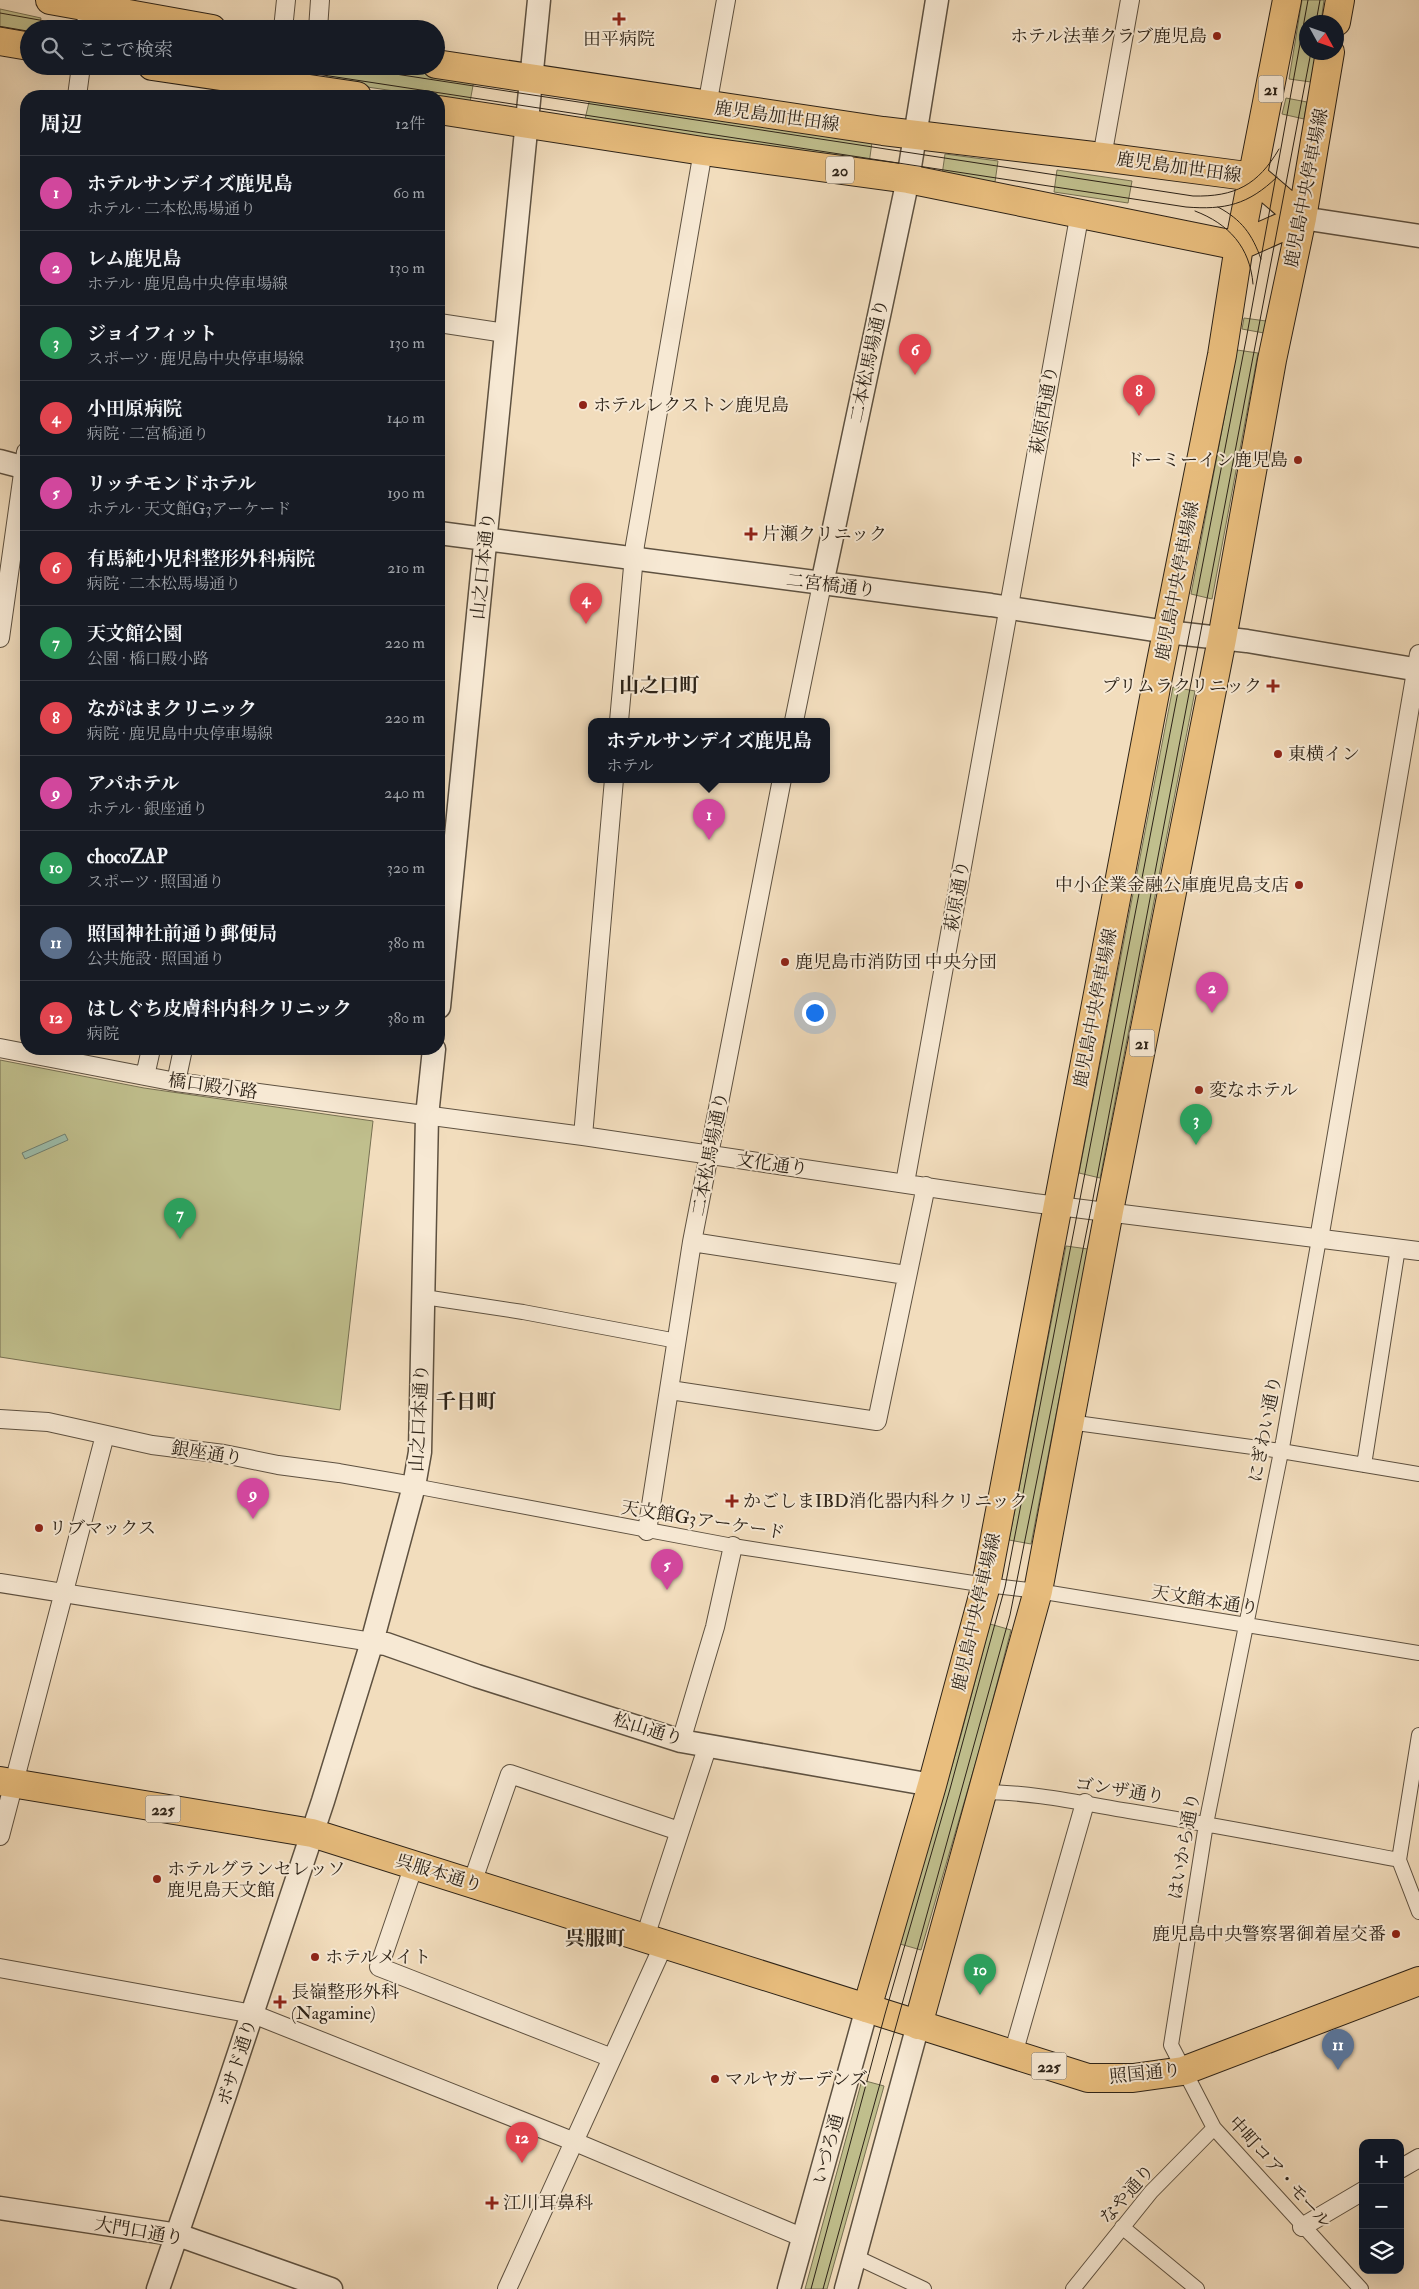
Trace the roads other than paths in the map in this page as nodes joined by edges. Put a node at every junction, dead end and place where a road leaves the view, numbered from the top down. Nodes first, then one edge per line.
1 (50, 0) edge
2 (286, 0) edge
3 (320, 0) edge
4 (539, 0) edge
5 (726, 0) edge
6 (937, 0) edge
7 (1130, 0) edge
8 (1287, 0) edge
9 (1340, 0) edge
10 (88, 12) edge
11 (1337, 15) edge
12 (146, 20) edge
13 (284, 20) edge
14 (319, 20) edge
15 (0, 41) edge
16 (20, 44) edge
17 (1329, 60) edge
18 (445, 65) edge
19 (80, 75) edge
20 (198, 75) edge
21 (532, 78) junction
22 (78, 90) edge
23 (276, 90) edge
24 (706, 106) junction
25 (445, 111) edge
26 (527, 124) junction
27 (915, 135) junction
28 (703, 151) junction
29 (1102, 156) junction
30 (1254, 177) junction
31 (908, 179) junction
32 (1080, 212) junction
33 (1302, 218) junction
34 (1419, 236) edge
35 (1239, 246) junction
36 (445, 324) edge
37 (505, 333) junction
38 (0, 461) edge
39 (20, 463) edge
40 (20, 498) edge
41 (445, 534) edge
42 (485, 539) junction
43 (633, 558) junction
44 (822, 584) junction
45 (1008, 608) junction
46 (1167, 632) junction
47 (0, 638) edge
48 (1222, 639) junction
49 (1418, 664) edge
50 (618, 718) edge
51 (795, 718) edge
52 (614, 783) edge
53 (781, 783) edge
54 (445, 946) edge
55 (0, 1048) edge
56 (20, 1052) edge
57 (36, 1055) edge
58 (150, 1055) edge
59 (181, 1055) edge
60 (433, 1055) edge
61 (145, 1076) junction
62 (176, 1082) junction
63 (427, 1116) junction
64 (583, 1136) junction
65 (710, 1155) junction
66 (905, 1183) junction
67 (926, 1186) junction
68 (1057, 1206) junction
69 (1109, 1211) junction
70 (1319, 1239) junction
71 (692, 1242) junction
72 (1398, 1248) junction
73 (1419, 1251) edge
74 (906, 1275) junction
75 (424, 1297) junction
76 (677, 1341) junction
77 (670, 1390) junction
78 (0, 1419) edge
79 (1069, 1422) junction
80 (105, 1435) junction
81 (1281, 1451) junction
82 (1364, 1465) junction
83 (1419, 1474) edge
84 (414, 1486) junction
85 (647, 1531) junction
86 (733, 1546) junction
87 (0, 1583) edge
88 (986, 1585) junction
89 (1038, 1591) junction
90 (63, 1593) junction
91 (1247, 1626) junction
92 (372, 1642) junction
93 (1419, 1653) edge
94 (1419, 1735) edge
95 (681, 1740) junction
96 (708, 1745) junction
97 (7, 1783) edge
98 (932, 1785) junction
99 (982, 1792) junction
100 (1084, 1803) junction
101 (1206, 1824) junction
102 (679, 1831) junction
103 (312, 1833) junction
104 (0, 1836) edge
105 (1399, 1860) junction
106 (414, 1865) junction
107 (472, 1883) junction
108 (1419, 1912) edge
109 (654, 1940) junction
110 (0, 1968) edge
111 (1419, 1981) edge
112 (867, 2008) junction
113 (253, 2014) junction
114 (918, 2025) junction
115 (1013, 2054) junction
116 (612, 2058) junction
117 (1184, 2071) junction
118 (1214, 2128) junction
119 (575, 2142) junction
120 (1419, 2158) edge
121 (1404, 2167) edge
122 (1359, 2193) edge
123 (0, 2208) edge
124 (1122, 2227) junction
125 (1302, 2227) junction
126 (178, 2235) junction
127 (804, 2238) junction
128 (856, 2257) junction
129 (158, 2289) edge
130 (331, 2289) edge
131 (507, 2289) edge
132 (789, 2289) edge
133 (846, 2289) edge
134 (924, 2289) edge
135 (1073, 2289) edge
136 (1196, 2289) edge
137 (1361, 2289) edge

1 - 10 main road
2 - 13 street
3 - 14 street
4 - 21 street, 山之口本通り
5 - 24 street
6 - 27 street, 二本松馬場通り
7 - 29 street
8 - 30 main road, 鹿児島中央停車場線 / 21
9 - 11 main road
10 - 12 main road
15 - 16 main road
17 - 33 main road, 鹿児島中央停車場線 / 21
18 - 21 main road, 鹿児島加世田線
19 - 22 street
20 - 23 main road
21 - 24 main road, 鹿児島加世田線
21 - 26 street, 山之口本通り
24 - 27 main road, 鹿児島加世田線
25 - 26 main road, 20
26 - 28 main road, 20
26 - 37 street, 山之口本通り
27 - 29 main road, 鹿児島加世田線
27 - 31 street, 二本松馬場通り
28 - 31 main road, 20
28 - 43 street
29 - 30 main road, 鹿児島加世田線
30 - 33 main road, 鹿児島加世田線
30 - 35 main road, 鹿児島中央停車場線 / 21
31 - 32 main road, 20
31 - 44 street, 二本松馬場通り
32 - 35 main road, 20
32 - 45 street, 萩原西通り
33 - 34 street
33 - 35 main road
33 - 48 main road, 鹿児島中央停車場線 / 21
35 - 46 main road, 鹿児島中央停車場線 / 21
36 - 37 street
37 - 42 street, 山之口本通り
38 - 39 street
40 - 47 street
41 - 42 street, 二宮橋通り
42 - 43 street, 二宮橋通り
42 - 54 street, 山之口本通り
43 - 44 street, 二宮橋通り
43 - 50 street
44 - 45 street, 二宮橋通り
44 - 51 street, 二本松馬場通り
45 - 46 street, 二宮橋通り
45 - 66 street, 萩原通り
46 - 48 street, 二宮橋通り
46 - 68 main road, 鹿児島中央停車場線 / 21
48 - 49 street, 二宮橋通り
48 - 69 main road, 鹿児島中央停車場線 / 21
49 - 70 street
52 - 64 street
53 - 65 street, 二本松馬場通り
55 - 56 street, 橋口殿小路
57 - 61 street, 橋口殿小路
58 - 61 street
59 - 62 street
60 - 63 street, 山之口本通り
61 - 62 street, 橋口殿小路
62 - 63 street, 橋口殿小路
63 - 64 street, 文化通り
63 - 75 street, 山之口本通り
64 - 65 street, 文化通り
65 - 66 street, 文化通り
65 - 71 street, 二本松馬場通り
66 - 67 street, 文化通り
67 - 68 street, 文化通り
67 - 74 street
68 - 69 street, 文化通り
68 - 88 main road, 鹿児島中央停車場線 / 21
69 - 70 street, 文化通り
69 - 79 main road, 鹿児島中央停車場線 / 21
70 - 72 street, 文化通り
70 - 81 street, にぎわい通り
71 - 74 street
71 - 76 street, 二本松馬場通り
72 - 73 street, 文化通り
72 - 82 street
74 - 77 street
75 - 76 street
75 - 84 street, 山之口本通り
76 - 77 street, 二本松馬場通り
77 - 85 street, 二本松馬場通り
78 - 80 street, 銀座通り
79 - 81 street
79 - 89 main road, 鹿児島中央停車場線 / 21
80 - 84 street, 銀座通り
80 - 90 street
81 - 82 street
81 - 91 street, にぎわい通り
82 - 83 street
84 - 85 street, 天文館G3アーケード
84 - 92 street, 山之口本通り
85 - 86 street, 天文館G3アーケード
86 - 88 street, 天文館G3アーケード
86 - 95 street
87 - 90 street
88 - 89 street, 天文館本通り
88 - 98 main road, 鹿児島中央停車場線 / 21
89 - 91 street, 天文館本通り
89 - 99 main road, 鹿児島中央停車場線 / 21
90 - 92 street
90 - 97 street
91 - 93 street, 天文館本通り
91 - 101 street, はいから通り
92 - 95 street, 松山通り
92 - 103 street, 山之口本通り
94 - 105 street
95 - 96 street, 松山通り
96 - 98 street, 松山通り
96 - 102 street
97 - 103 main road, 呉服本通り / 225
97 - 104 street
98 - 112 main road, 鹿児島中央停車場線 / 21
99 - 100 street, ゴンザ通り
99 - 114 main road, 鹿児島中央停車場線 / 21
100 - 101 street, ゴンザ通り
100 - 115 street
101 - 105 street, ゴンザ通り
101 - 117 street, はいから通り
102 - 107 street
102 - 109 street
103 - 106 main road, 呉服本通り / 225
103 - 113 street, ボサド通り
105 - 108 street
106 - 107 main road, 呉服本通り / 225
106 - 116 street
107 - 109 main road, 呉服本通り / 225
109 - 112 main road, 呉服本通り / 225
109 - 116 street
110 - 113 street
111 - 117 main road, 照国通り / 225
112 - 114 main road, 照国通り / 225
112 - 127 street, いづろ通
113 - 119 street
113 - 126 street, ボサド通り
114 - 115 main road, 照国通り / 225
114 - 128 street
115 - 117 main road, 照国通り / 225
116 - 119 street
117 - 118 street, 中町コア・モール
118 - 124 street, なや通り
118 - 125 street, 中町コア・モール
119 - 127 street
119 - 131 street
120 - 121 street
122 - 125 street
123 - 126 street, 大門口通り
124 - 135 street, なや通り
124 - 136 street
125 - 137 street, 中町コア・モール
126 - 129 street, ボサド通り
126 - 130 street, 大門口通り
127 - 132 street, いづろ通
128 - 133 street
128 - 134 street

